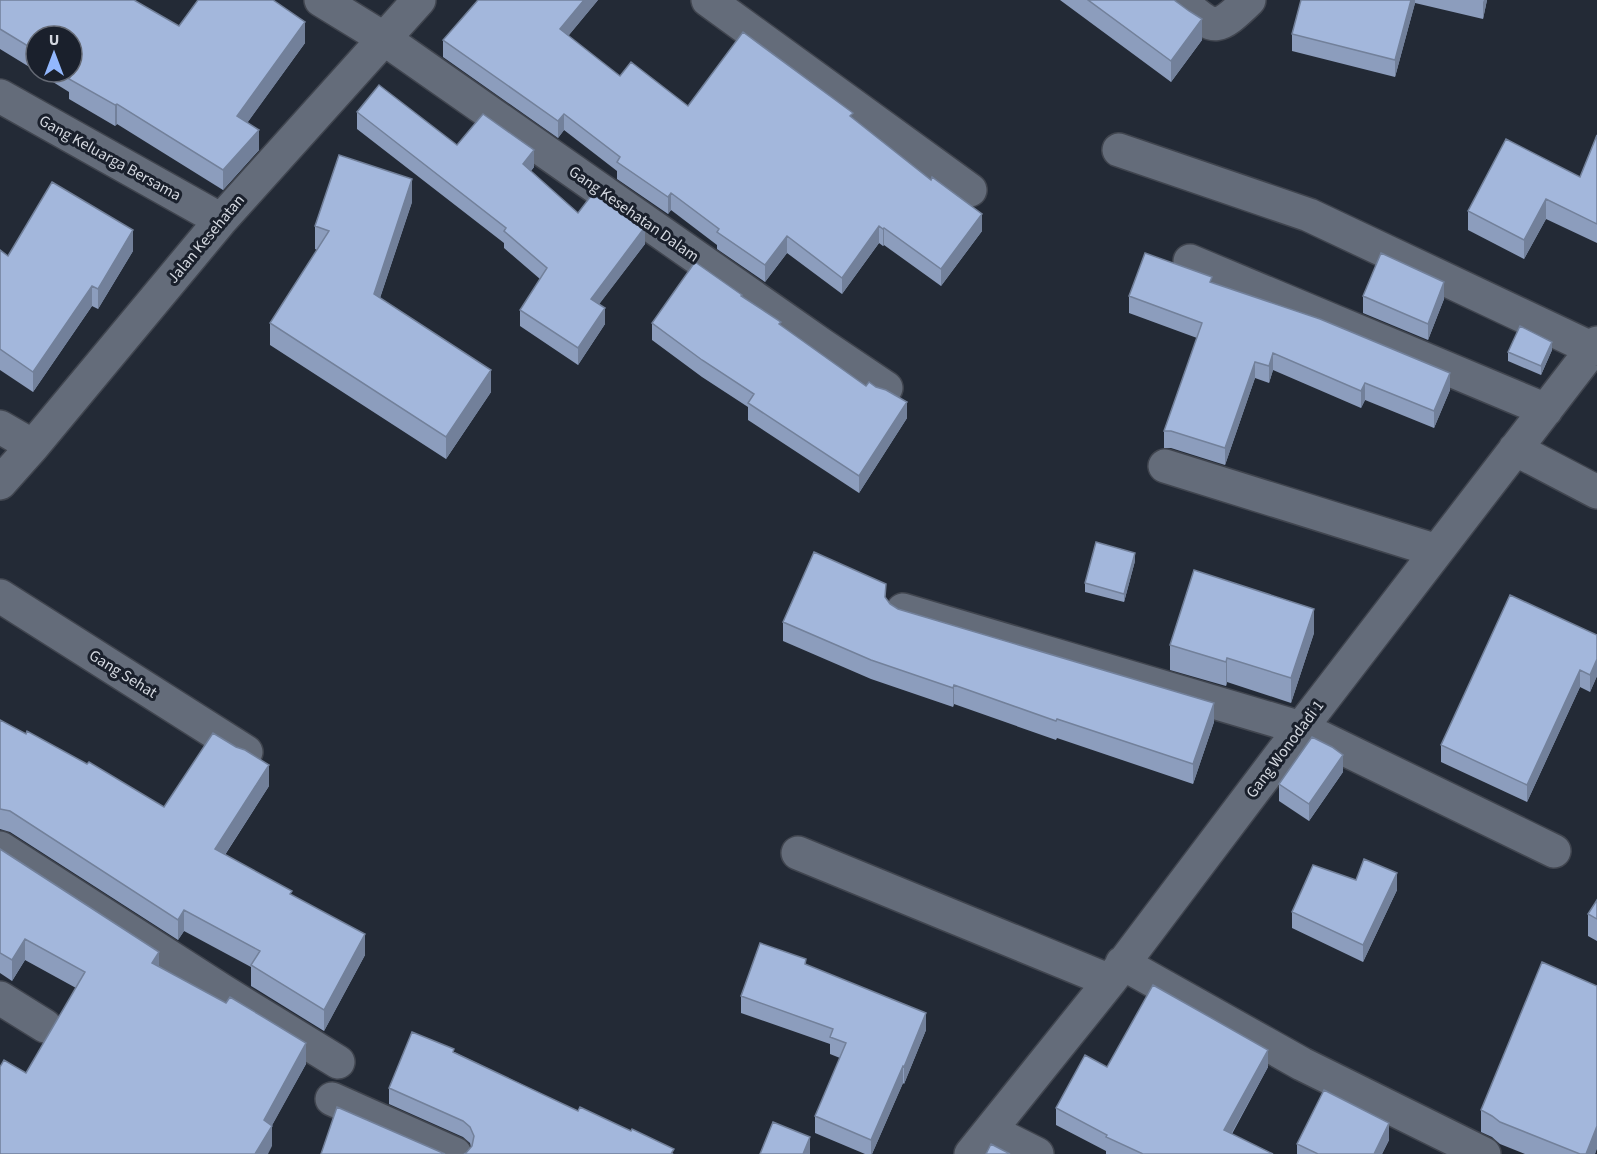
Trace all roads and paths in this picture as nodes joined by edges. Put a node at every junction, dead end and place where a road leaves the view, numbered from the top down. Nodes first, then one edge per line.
1 (321, 0) edge
2 (419, 0) edge
3 (708, 0) edge
4 (1178, 0) edge
5 (1248, 0) edge
6 (383, 38) junction
7 (0, 96) edge
8 (1119, 150) dead end
9 (970, 190) dead end
10 (220, 220) junction
11 (1190, 261) dead end
12 (1595, 346) edge
13 (886, 388) edge
14 (1546, 410) junction
15 (0, 427) edge
16 (33, 446) junction
17 (1515, 449) junction
18 (1166, 466) dead end
19 (0, 483) edge
20 (1597, 492) edge
21 (1437, 551) junction
22 (0, 596) edge
23 (903, 609) edge
24 (1301, 728) junction
25 (246, 752) edge
26 (0, 848) edge
27 (1554, 851) dead end
28 (798, 853) dead end
29 (1116, 972) junction
30 (0, 998) edge
31 (45, 1026) dead end
32 (338, 1062) dead end
33 (332, 1099) dead end
34 (981, 1142) edge
35 (455, 1154) edge
36 (1037, 1154) edge
37 (1484, 1154) edge

1 - 6 street, Gang Kesehatan Dalam
2 - 6 street, Jalan Kesehatan
3 - 9 street
4 - 5 street
6 - 10 street, Jalan Kesehatan
6 - 13 street, Gang Kesehatan Dalam
7 - 10 street, Gang Keluarga Bersama
8 - 12 street
10 - 16 street, Jalan Kesehatan
11 - 14 street
12 - 14 street, Gang Wonodadi 1
14 - 17 street, Gang Wonodadi 1
15 - 16 street
16 - 19 street, Jalan Kesehatan
17 - 20 street
17 - 21 street, Gang Wonodadi 1
18 - 21 street
21 - 24 street, Gang Wonodadi 1
22 - 25 street, Gang Sehat
23 - 24 street
24 - 27 street
24 - 29 street, Gang Wonodadi 1
26 - 32 street
28 - 29 street
29 - 34 street, Gang Wonodadi 1
29 - 37 street
30 - 31 street
33 - 35 street
34 - 36 street

